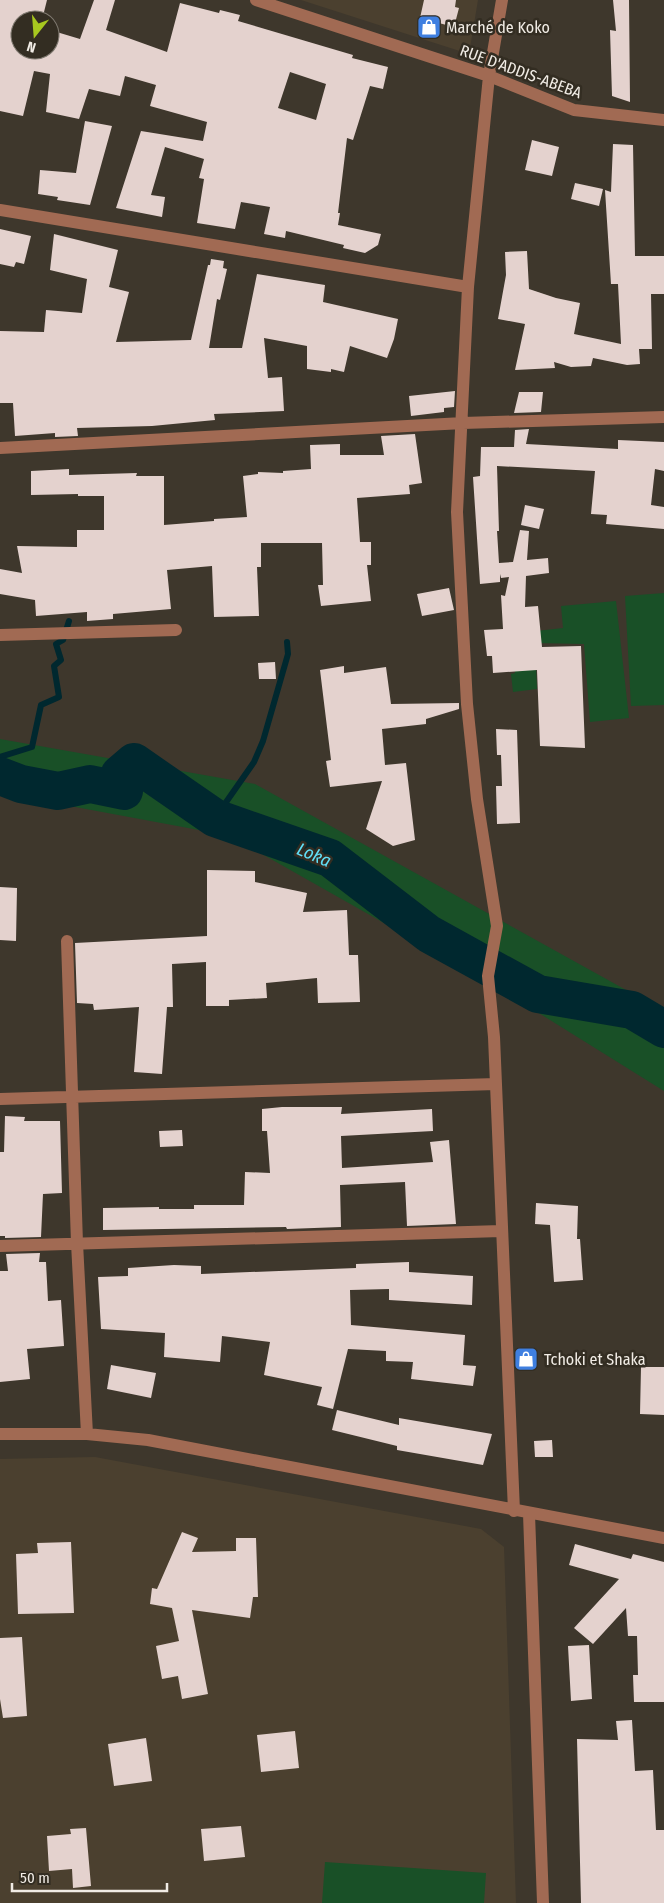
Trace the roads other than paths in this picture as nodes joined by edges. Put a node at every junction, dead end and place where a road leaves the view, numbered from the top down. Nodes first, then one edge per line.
1 (256, 0) edge
2 (502, 0) edge
3 (489, 76) junction
4 (664, 120) edge
5 (0, 210) edge
6 (468, 287) junction
7 (664, 417) edge
8 (463, 423) junction
9 (0, 448) edge
10 (176, 630) dead end
11 (0, 635) edge
12 (67, 941) dead end
13 (496, 1084) junction
14 (72, 1097) junction
15 (0, 1099) edge
16 (501, 1231) junction
17 (77, 1243) junction
18 (0, 1246) edge
19 (0, 1434) edge
20 (87, 1434) junction
21 (514, 1511) junction
22 (529, 1514) junction
23 (664, 1538) edge
24 (543, 1903) edge

1 - 3 street, RUE D'ADDIS-ABEBA
2 - 3 street
3 - 4 street, RUE D'ADDIS-ABEBA
3 - 6 street
5 - 6 street
6 - 8 street
7 - 8 street
8 - 9 street
8 - 13 street
10 - 11 street
12 - 14 street
13 - 14 street
13 - 16 street
14 - 15 street
14 - 17 street
16 - 17 street
16 - 21 street
17 - 18 street
17 - 20 street
19 - 20 street
20 - 21 street
21 - 22 street
22 - 23 street
22 - 24 street

